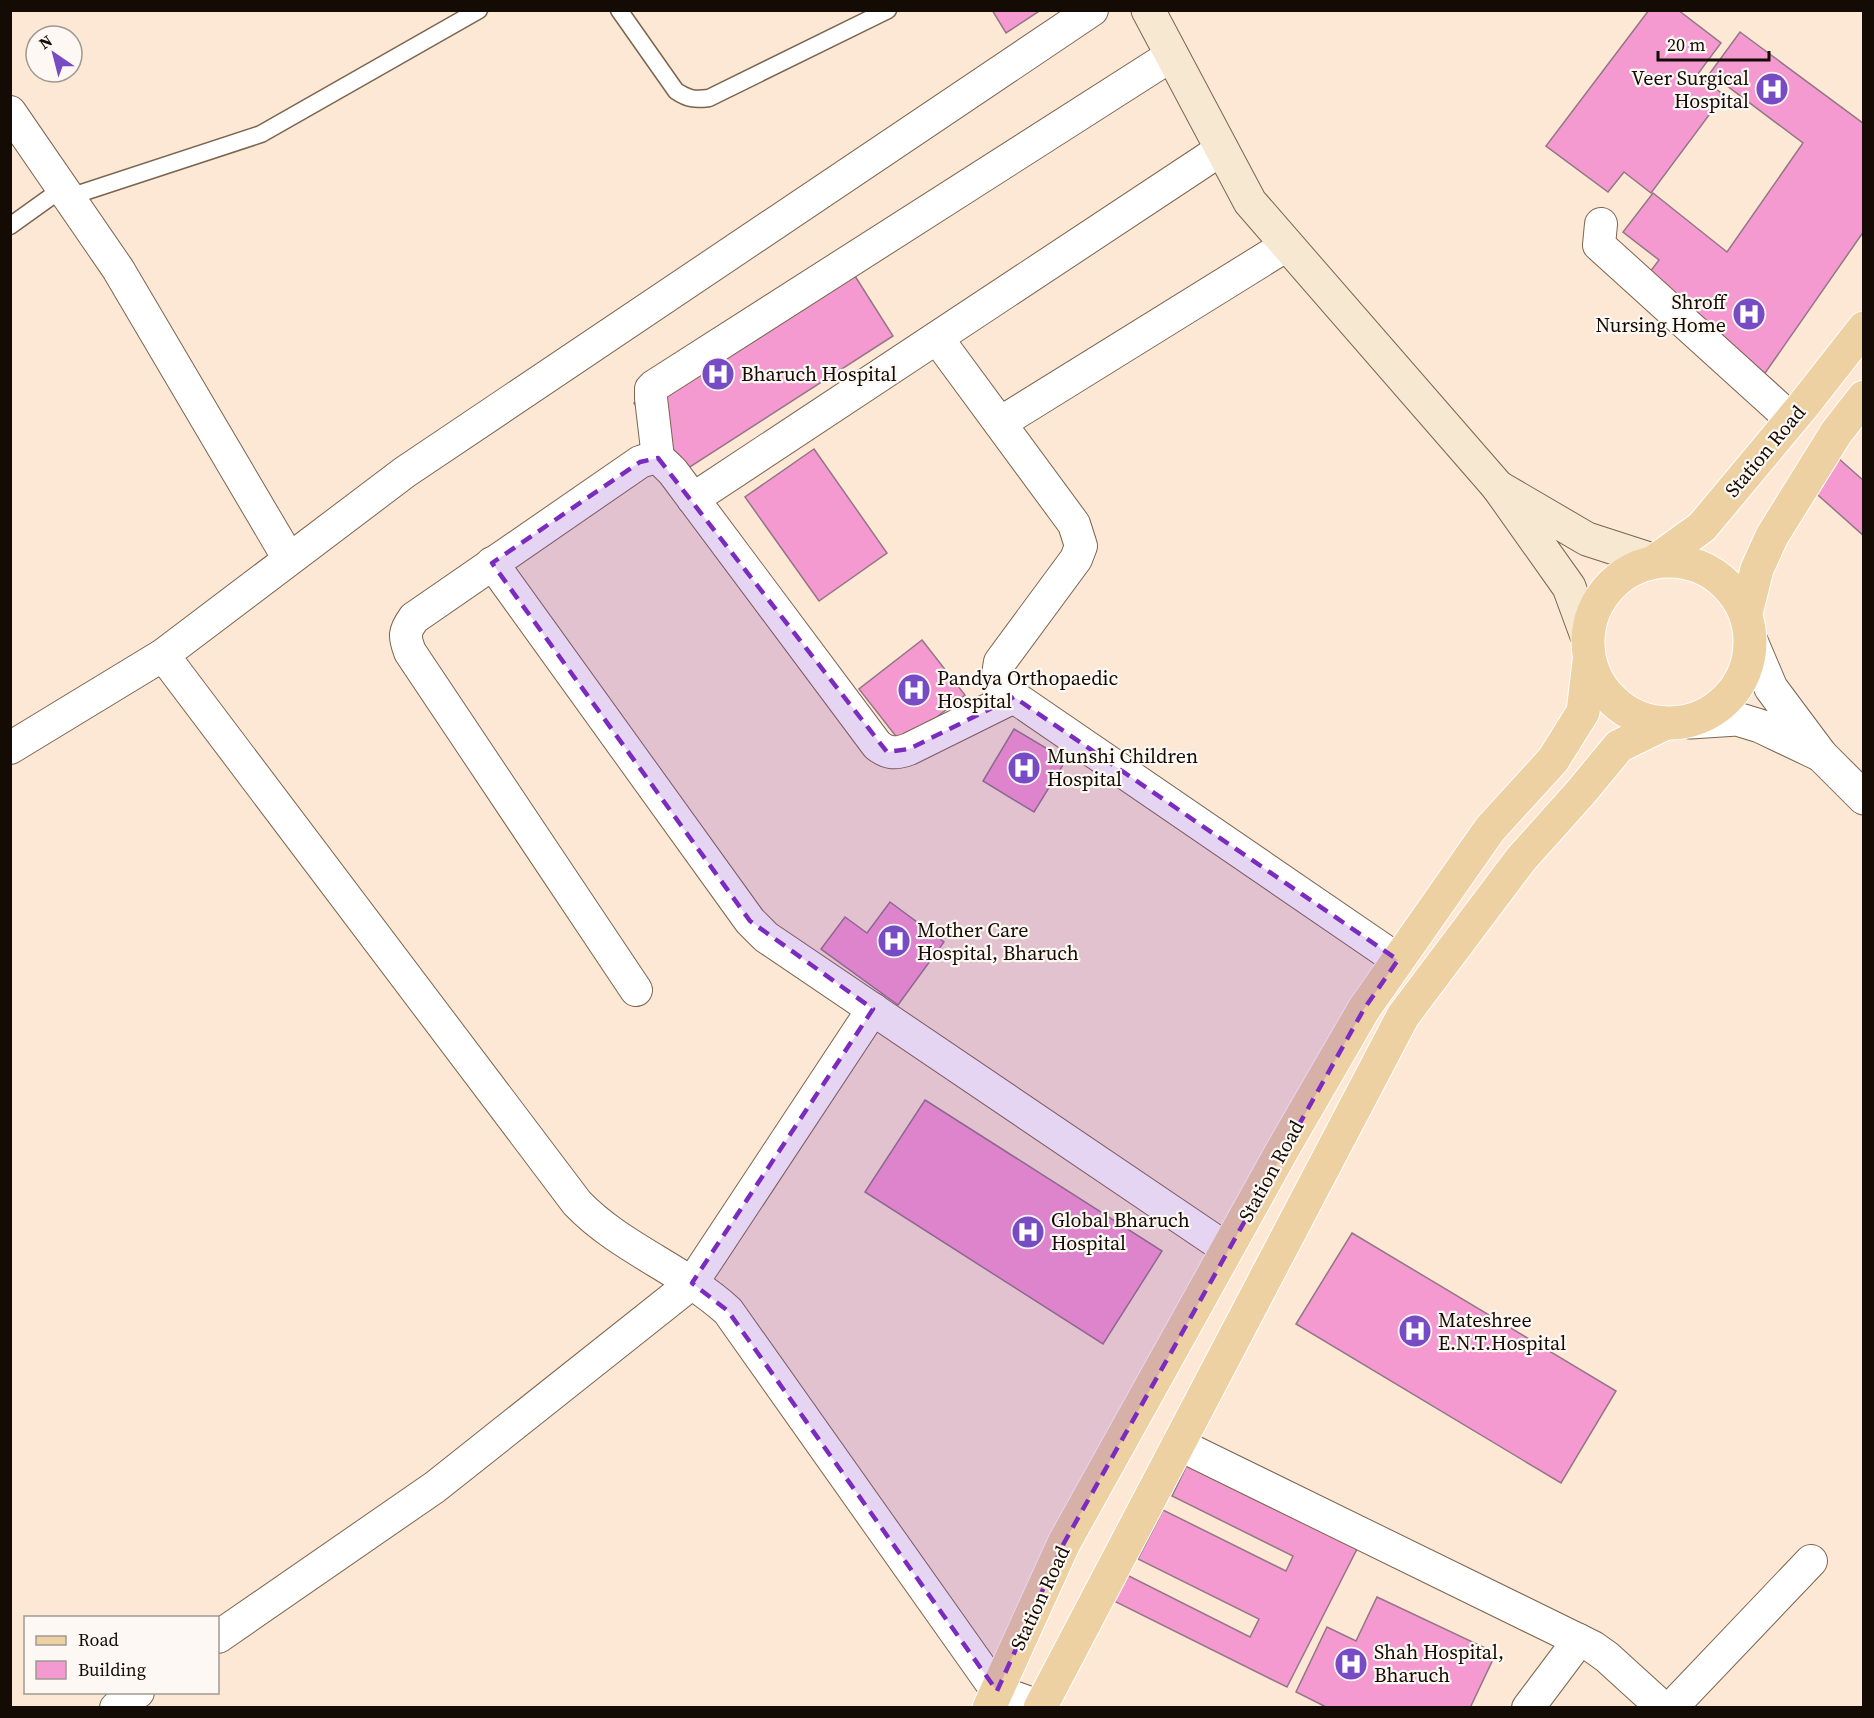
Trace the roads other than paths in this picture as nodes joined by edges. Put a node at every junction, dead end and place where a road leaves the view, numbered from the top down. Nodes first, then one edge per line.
1 (479, 10) edge
2 (619, 10) edge
3 (888, 10) edge
4 (1092, 10) edge
5 (1148, 10) edge
6 (1172, 55) junction
7 (10, 112) edge
8 (1222, 149) junction
9 (66, 192) junction
10 (1601, 224) dead end
11 (10, 226) edge
12 (1287, 245) junction
13 (1863, 328) edge
14 (937, 338) junction
15 (1863, 397) edge
16 (1791, 419) junction
17 (1000, 423) junction
18 (658, 458) junction
19 (1498, 487) junction
20 (693, 499) junction
21 (289, 559) junction
22 (1655, 561) junction
23 (492, 563) junction
24 (1749, 627) junction
25 (1588, 649) junction
26 (163, 655) junction
27 (1014, 697) junction
28 (1677, 723) junction
29 (10, 748) edge
30 (1821, 755) junction
31 (1863, 798) edge
32 (1398, 960) junction
33 (636, 990) dead end
34 (873, 1009) junction
35 (1227, 1249) junction
36 (692, 1283) junction
37 (1178, 1444) junction
38 (1811, 1561) dead end
39 (219, 1636) edge
40 (1579, 1641) junction
41 (135, 1694) edge
42 (993, 1699) edge
43 (116, 1707) edge
44 (1040, 1707) edge
45 (1528, 1707) edge
46 (1663, 1707) edge
47 (1671, 1707) edge

1 - 9 lane
2 - 3 lane
4 - 21 street
5 - 6 main road
6 - 8 main road
6 - 18 street
7 - 9 street
8 - 12 main road
8 - 14 street
9 - 11 lane
9 - 21 street
10 - 16 street
12 - 17 street
12 - 19 main road
13 - 16 main road, Station Road
14 - 17 street
14 - 20 street
15 - 24 main road
16 - 22 main road, Station Road
17 - 27 street
18 - 20 street
18 - 23 street
19 - 22 main road
19 - 25 main road
20 - 27 street
21 - 26 street
22 - 24 main road
22 - 25 main road
23 - 33 street
23 - 34 street
24 - 28 main road
24 - 30 street
25 - 28 main road
25 - 32 main road, Station Road
26 - 29 street
26 - 36 street
27 - 32 street
28 - 30 street
28 - 37 main road
30 - 31 street
32 - 35 main road, Station Road
34 - 35 street
34 - 36 street
35 - 42 main road, Station Road
36 - 39 street
36 - 42 street
37 - 40 street
37 - 44 main road
38 - 47 street
40 - 45 street
40 - 46 street
41 - 43 street
42 - 44 street

